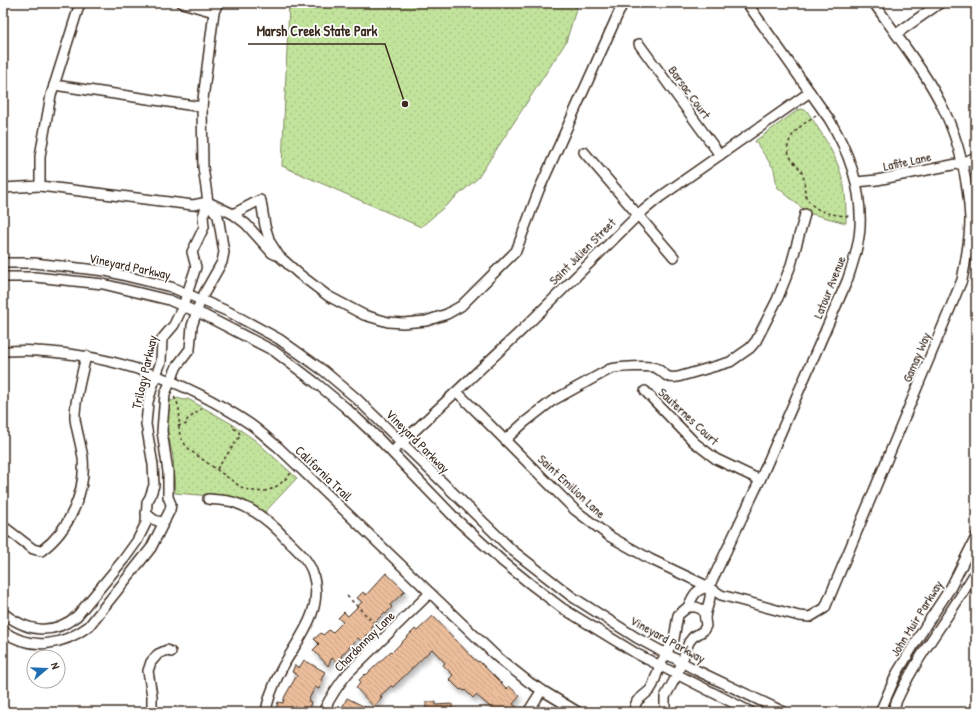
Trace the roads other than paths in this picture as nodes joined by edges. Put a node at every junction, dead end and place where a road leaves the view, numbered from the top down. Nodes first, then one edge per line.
1 (80, 3) edge
2 (182, 3) edge
3 (218, 3) edge
4 (622, 3) edge
5 (747, 3) edge
6 (874, 3) edge
7 (940, 3) edge
8 (214, 12) junction
9 (896, 34) junction
10 (639, 44) dead end
11 (54, 85) junction
12 (810, 92) junction
13 (202, 107) junction
14 (584, 152) dead end
15 (720, 155) junction
16 (976, 157) edge
17 (962, 163) junction
18 (856, 182) junction
19 (40, 186) junction
20 (3, 188) edge
21 (208, 202) junction
22 (233, 214) junction
23 (805, 214) dead end
24 (638, 215) junction
25 (279, 256) junction
26 (674, 257) dead end
27 (3, 263) edge
28 (3, 277) edge
29 (188, 294) junction
30 (201, 299) junction
31 (183, 306) junction
32 (197, 312) junction
33 (3, 351) edge
34 (86, 356) junction
35 (156, 375) junction
36 (171, 381) junction
37 (645, 391) dead end
38 (457, 392) junction
39 (505, 440) junction
40 (402, 443) junction
41 (392, 452) junction
42 (760, 480) junction
43 (208, 499) dead end
44 (146, 513) junction
45 (165, 521) junction
46 (3, 526) edge
47 (976, 537) edge
48 (976, 571) edge
49 (708, 587) junction
50 (430, 593) junction
51 (688, 608) junction
52 (3, 613) edge
53 (706, 618) junction
54 (3, 631) edge
55 (171, 652) dead end
56 (666, 654) junction
57 (682, 663) junction
58 (660, 666) junction
59 (677, 675) junction
60 (542, 690) junction
61 (152, 712) edge
62 (266, 712) edge
63 (323, 712) edge
64 (528, 712) edge
65 (578, 712) edge
66 (635, 712) edge
67 (665, 712) edge
68 (751, 712) edge
69 (784, 712) edge
70 (880, 712) edge
71 (892, 712) edge

1 - 11 street
2 - 8 street
3 - 8 street
4 - 25 street
5 - 12 street, Latour Avenue
6 - 9 street, Gamay Way
7 - 9 street
8 - 13 street
9 - 17 street, Gamay Way
10 - 15 street, Barsac Court
11 - 13 street
11 - 19 street
12 - 15 street, Saint Julien Street
12 - 18 street, Latour Avenue
13 - 21 street
14 - 24 street
15 - 24 street, Saint Julien Street
16 - 17 street, Lafite Lane
17 - 18 street, Lafite Lane
17 - 49 street, Gamay Way
18 - 42 street, Latour Avenue
19 - 20 street
19 - 21 street
21 - 22 street
21 - 29 street, Trilogy Parkway
21 - 30 street, Trilogy Parkway
22 - 25 street
22 - 25 street
23 - 39 street
24 - 26 street
24 - 38 street, Saint Julien Street
27 - 29 street, Vineyard Parkway
28 - 31 street, Vineyard Parkway
29 - 30 street, Vineyard Parkway
29 - 31 street, Trilogy Parkway
30 - 32 street, Trilogy Parkway
30 - 40 street, Vineyard Parkway
31 - 32 street, Vineyard Parkway
31 - 35 street, Trilogy Parkway
32 - 36 street, Trilogy Parkway
32 - 41 street, Vineyard Parkway
33 - 34 street, California Trail
34 - 35 street, California Trail
34 - 46 street
35 - 36 street, California Trail
35 - 44 street, Trilogy Parkway
36 - 45 street, Trilogy Parkway
36 - 50 street, California Trail
37 - 42 street, Sauternes Court
38 - 39 street, Saint Emilion Lane
38 - 40 street, Saint Julien Street
39 - 49 street, Saint Emilion Lane
40 - 41 street, Saint Julien Street
40 - 56 street, Vineyard Parkway
41 - 58 street, Vineyard Parkway
42 - 49 street, Latour Avenue
43 - 62 street
44 - 45 street
44 - 52 street, Trilogy Parkway
45 - 54 street, Trilogy Parkway
47 - 70 street, John Muir Parkway
48 - 71 street, John Muir Parkway
49 - 51 street, Latour Avenue
49 - 53 street, Latour Avenue
50 - 60 street, California Trail
50 - 63 street, Chardonnay Lane
51 - 53 street
51 - 56 street, Latour Avenue
53 - 57 street, Latour Avenue
55 - 61 street
56 - 57 street, Vineyard Parkway
56 - 58 street, Latour Avenue
57 - 59 street, Latour Avenue
57 - 69 street, Vineyard Parkway
58 - 59 street, Vineyard Parkway
58 - 66 street, Latour Avenue
59 - 67 street, Latour Avenue
59 - 68 street, Vineyard Parkway
60 - 64 street
60 - 65 street, California Trail

